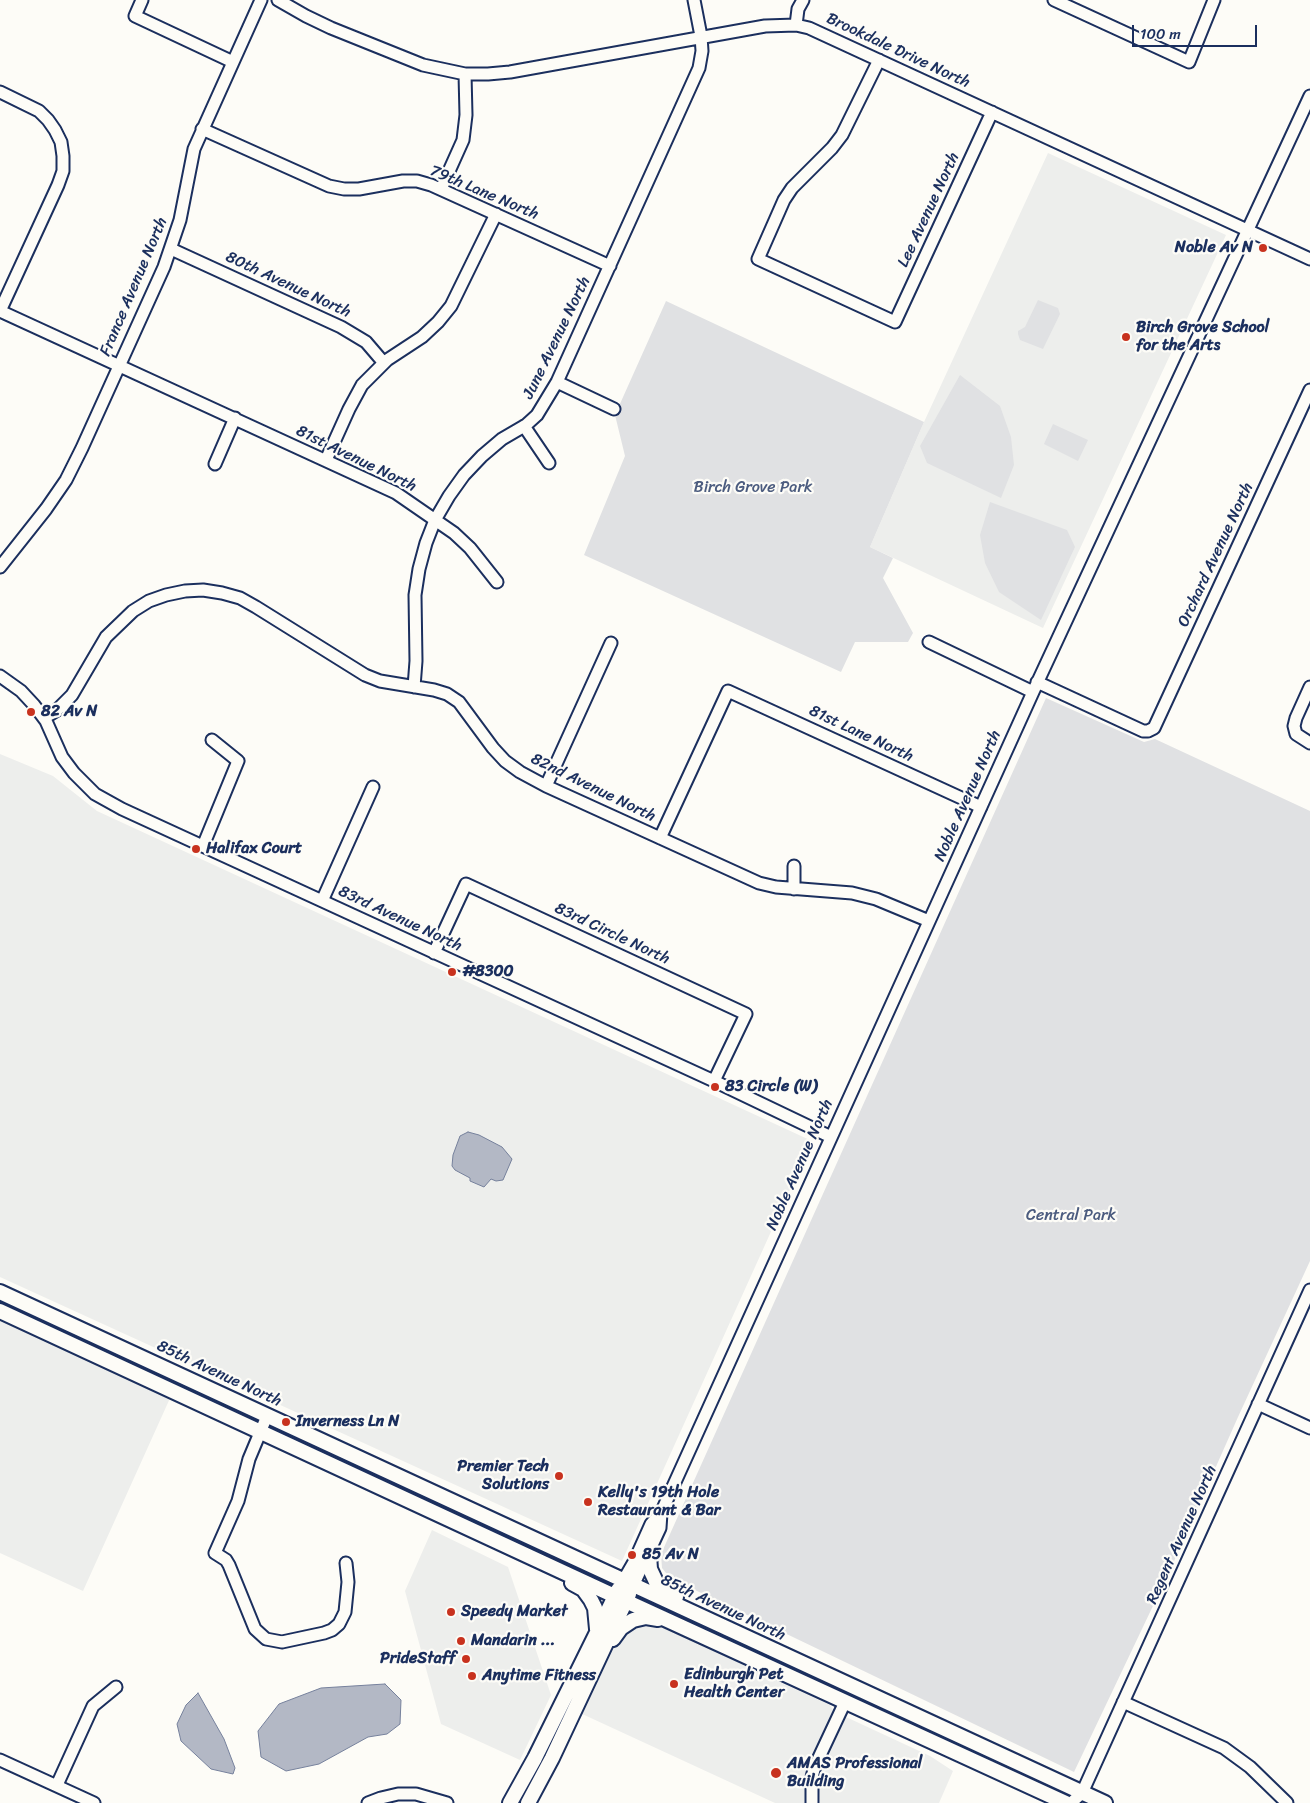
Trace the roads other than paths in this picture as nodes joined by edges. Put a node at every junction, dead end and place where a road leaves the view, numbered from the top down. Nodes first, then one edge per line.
1 (142, 0) edge
2 (261, 0) edge
3 (278, 0) edge
4 (694, 0) edge
5 (803, 0) edge
6 (1054, 0) edge
7 (1214, 0) edge
8 (796, 25) junction
9 (701, 36) junction
10 (879, 60) junction
11 (233, 62) junction
12 (465, 74) junction
13 (0, 92) edge
14 (1309, 99) edge
15 (992, 112) junction
16 (202, 129) junction
17 (441, 189) junction
18 (496, 214) junction
19 (1248, 230) junction
20 (171, 249) junction
21 (1310, 259) edge
22 (610, 266) junction
23 (0, 311) edge
24 (384, 363) junction
25 (119, 365) junction
26 (557, 382) junction
27 (1310, 390) edge
28 (614, 408) dead end
29 (235, 418) junction
30 (524, 426) junction
31 (326, 460) junction
32 (549, 463) dead end
33 (215, 464) dead end
34 (435, 520) junction
35 (0, 568) edge
36 (497, 582) dead end
37 (929, 642) dead end
38 (611, 643) dead end
39 (0, 676) edge
40 (414, 686) junction
41 (1035, 687) junction
42 (1310, 687) edge
43 (44, 718) junction
44 (212, 740) dead end
45 (1310, 743) edge
46 (546, 786) junction
47 (373, 787) dead end
48 (981, 807) junction
49 (660, 838) junction
50 (203, 846) junction
51 (794, 866) dead end
52 (794, 889) junction
53 (322, 901) junction
54 (929, 921) junction
55 (434, 953) junction
56 (714, 1081) junction
57 (831, 1137) junction
58 (0, 1292) edge
59 (1309, 1295) edge
60 (0, 1310) edge
61 (1258, 1404) junction
62 (268, 1416) junction
63 (1310, 1428) edge
64 (260, 1432) junction
65 (661, 1513) junction
66 (487, 1536) junction
67 (649, 1555) junction
68 (346, 1564) dead end
69 (628, 1583) junction
70 (620, 1598) junction
71 (673, 1622) junction
72 (597, 1631) junction
73 (767, 1647) junction
74 (591, 1675) junction
75 (116, 1687) dead end
76 (845, 1702) junction
77 (1123, 1702) junction
78 (0, 1760) edge
79 (57, 1786) junction
80 (1082, 1798) edge
81 (94, 1803) edge
82 (368, 1803) edge
83 (447, 1803) edge
84 (510, 1803) edge
85 (528, 1803) edge
86 (812, 1803) edge
87 (1066, 1803) edge
88 (1071, 1803) edge
89 (1105, 1803) edge
90 (1287, 1803) edge

1 - 11 street
2 - 11 street, France Avenue North
3 - 12 street, Brookdale Drive North
4 - 9 street, June Avenue North
5 - 8 street
6 - 7 street
8 - 9 street, Brookdale Drive North
8 - 10 street, Brookdale Drive North
9 - 12 street, Brookdale Drive North
9 - 22 street, June Avenue North
10 - 15 street, Brookdale Drive North
10 - 15 street, Lee Avenue North
11 - 16 street, France Avenue North
12 - 17 street
13 - 23 street
14 - 19 street, Noble Avenue North
15 - 19 street, Brookdale Drive North
16 - 17 street, 79th Lane North
16 - 20 street, France Avenue North
17 - 18 street, 79th Lane North
18 - 22 street, 79th Lane North
18 - 24 street
19 - 21 street, Brookdale Drive North
19 - 41 street, Noble Avenue North
20 - 24 street, 80th Avenue North
20 - 25 street, France Avenue North
22 - 26 street, June Avenue North
23 - 25 street, 81st Avenue North
24 - 31 street
25 - 29 street, 81st Avenue North
25 - 35 street, France Avenue North
26 - 28 street
26 - 30 street, June Avenue North
27 - 41 street, Orchard Avenue North
29 - 31 street, 81st Avenue North
29 - 33 street
30 - 32 street
30 - 34 street, June Avenue North
31 - 34 street, 81st Avenue North
34 - 36 street, 81st Avenue North
34 - 40 street, June Avenue North
37 - 41 street
38 - 46 street
39 - 43 street, 83rd Avenue North
40 - 43 street, 82nd Avenue North
40 - 46 street, 82nd Avenue North
41 - 48 street, Noble Avenue North
42 - 45 street
43 - 50 street, 83rd Avenue North
44 - 50 street
46 - 49 street, 82nd Avenue North
47 - 53 street
48 - 49 street, 81st Lane North
48 - 54 street, Noble Avenue North
49 - 52 street, 82nd Avenue North
50 - 53 street, 83rd Avenue North
51 - 52 street
52 - 54 street, 82nd Avenue North
53 - 55 street, 83rd Avenue North
54 - 57 street, Noble Avenue North
55 - 56 street, 83rd Avenue North
55 - 56 street, 83rd Circle North
56 - 57 street, 83rd Avenue North
57 - 65 street, Noble Avenue North
58 - 62 main road, 85th Avenue North
59 - 61 street, Regent Avenue North
60 - 64 main road, 85th Avenue North
61 - 63 street
61 - 77 street, Regent Avenue North
62 - 64 street
62 - 69 main road, 85th Avenue North
64 - 66 main road, 85th Avenue North
64 - 68 street
65 - 67 street, Noble Avenue North
65 - 69 street, Noble Avenue North
66 - 70 main road, 85th Avenue North
66 - 72 main road
67 - 69 street, Noble Avenue North
67 - 73 main road
69 - 70 main road
69 - 73 main road, 85th Avenue North
70 - 71 main road, 85th Avenue North
70 - 72 main road
70 - 74 main road
71 - 74 main road
71 - 76 main road, 85th Avenue North
72 - 84 main road
73 - 80 main road, 85th Avenue North
74 - 85 main road
75 - 79 street
76 - 86 street
76 - 87 main road, 85th Avenue North
77 - 80 street, Regent Avenue North
77 - 90 street
78 - 79 street
79 - 81 street
80 - 88 street, Regent Avenue North
80 - 89 main road, 85th Avenue North
82 - 83 street

